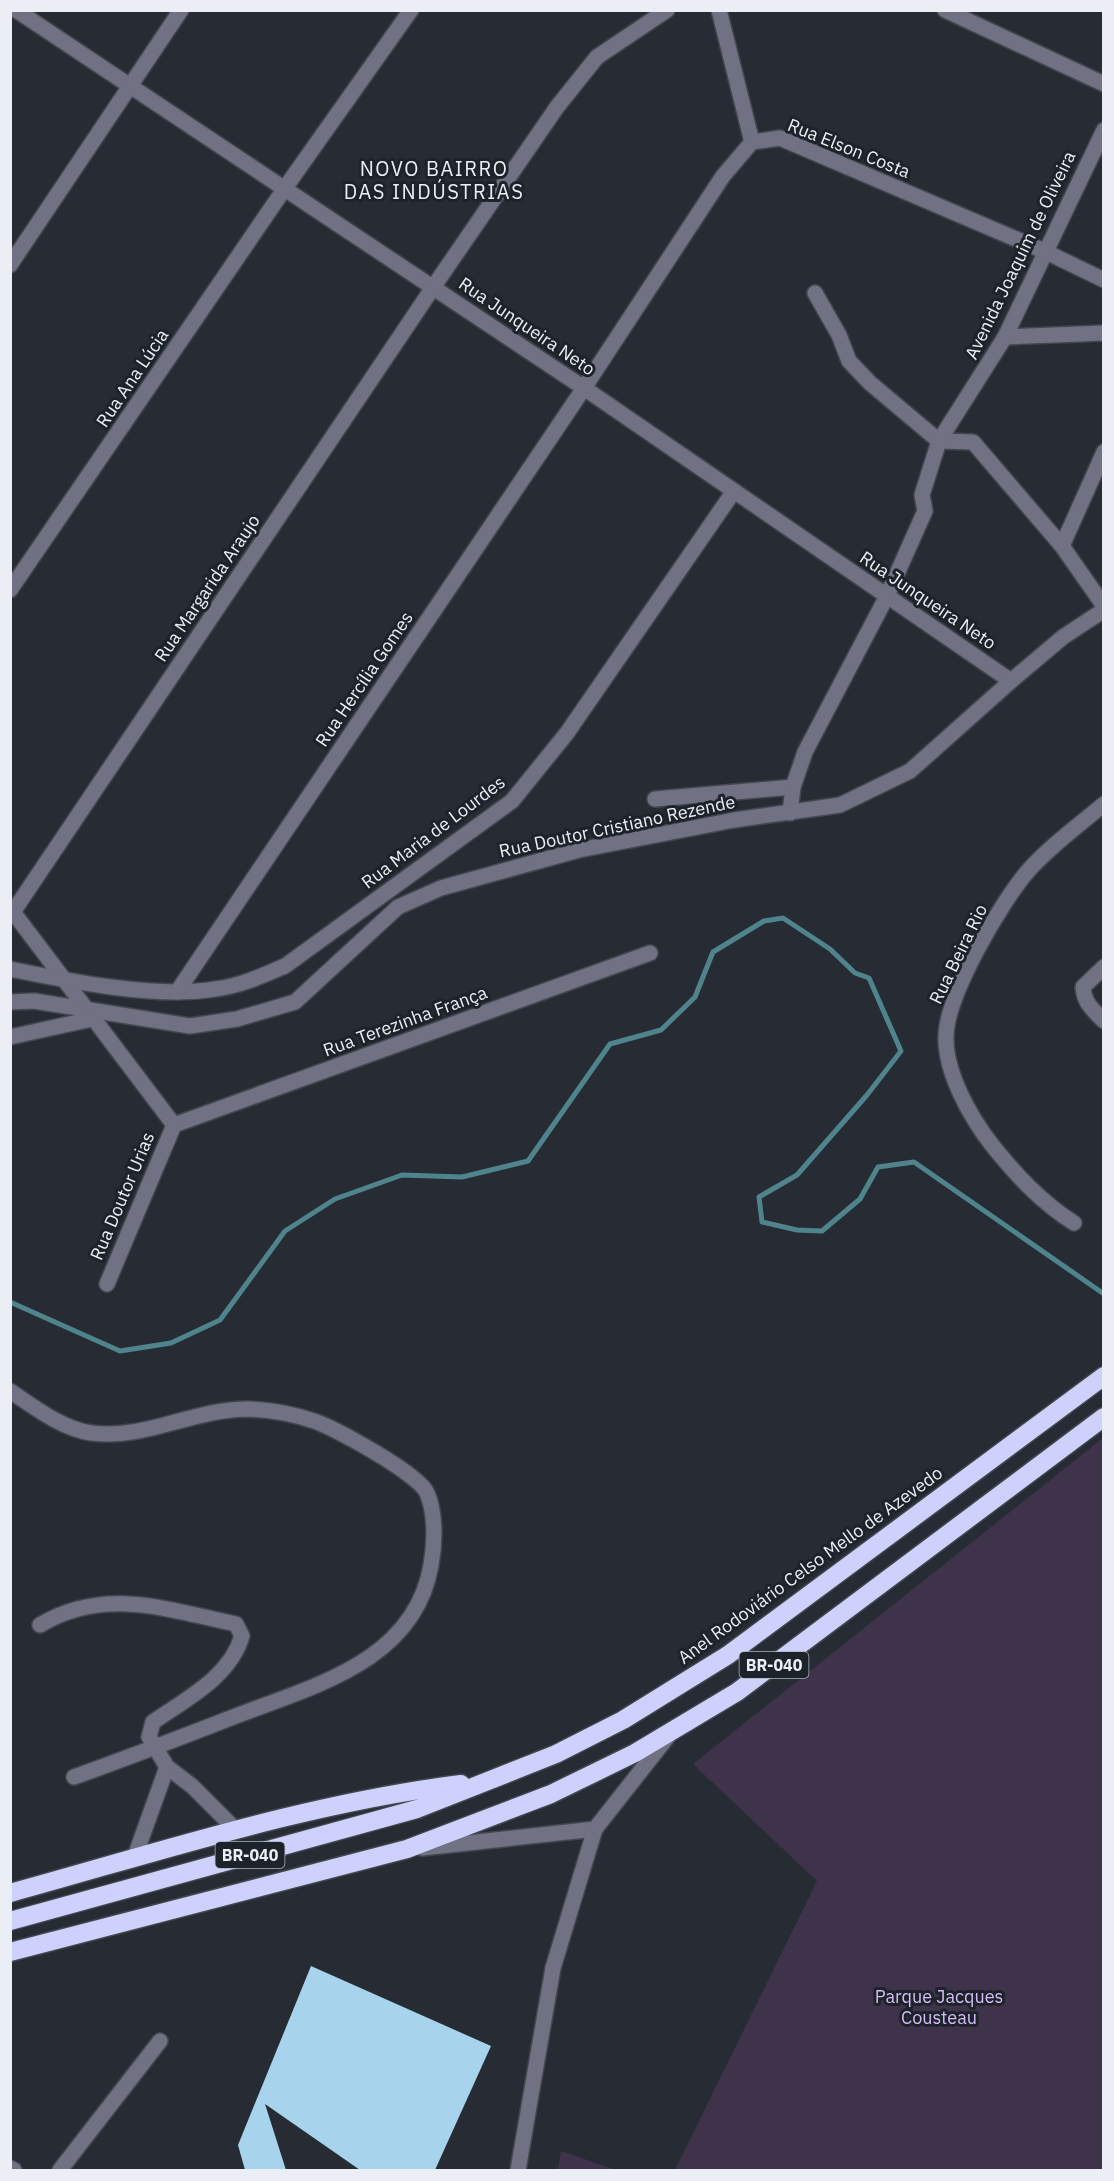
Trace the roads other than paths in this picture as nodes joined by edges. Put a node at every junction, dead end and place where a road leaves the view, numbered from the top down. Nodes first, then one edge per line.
1 (16, 10) edge
2 (181, 10) edge
3 (411, 10) edge
4 (667, 10) edge
5 (719, 10) edge
6 (945, 10) edge
7 (1104, 84) edge
8 (132, 86) junction
9 (1104, 130) edge
10 (752, 142) junction
11 (285, 189) junction
12 (1044, 251) junction
13 (10, 265) edge
14 (1104, 280) edge
15 (434, 286) junction
16 (815, 293) dead end
17 (1104, 333) edge
18 (1005, 338) junction
19 (584, 388) junction
20 (939, 441) junction
21 (1104, 452) edge
22 (734, 491) junction
23 (1062, 546) junction
24 (10, 590) edge
25 (887, 596) junction
26 (1104, 608) edge
27 (1011, 681) junction
28 (793, 787) junction
29 (655, 800) dead end
30 (1104, 804) edge
31 (790, 813) junction
32 (12, 910) edge
33 (650, 953) dead end
34 (1104, 967) edge
35 (10, 969) edge
36 (63, 980) junction
37 (177, 992) junction
38 (10, 1002) edge
39 (88, 1014) junction
40 (1104, 1021) edge
41 (10, 1037) edge
42 (174, 1125) junction
43 (1074, 1223) dead end
44 (107, 1284) dead end
45 (1104, 1376) edge
46 (10, 1391) edge
47 (1104, 1418) edge
48 (40, 1624) dead end
49 (672, 1731) junction
50 (155, 1748) junction
51 (167, 1767) junction
52 (74, 1777) dead end
53 (487, 1781) junction
54 (595, 1829) junction
55 (236, 1830) junction
56 (407, 1849) junction
57 (134, 1859) junction
58 (10, 1893) edge
59 (10, 1921) edge
60 (10, 1952) edge
61 (160, 2041) dead end
62 (60, 2170) edge
63 (518, 2170) edge

1 - 8 street, Rua Junqueira Neto
2 - 8 street
3 - 11 street, Rua Ana Lúcia
4 - 15 street, Rua Margarida Araujo
5 - 10 street
6 - 7 street
8 - 11 street, Rua Junqueira Neto
8 - 13 street
9 - 12 street, Avenida Joaquim de Oliveira
10 - 12 street, Rua Elson Costa
10 - 19 street
11 - 15 street, Rua Junqueira Neto
11 - 24 street, Rua Ana Lúcia
12 - 14 street, Rua Elson Costa
12 - 18 street, Avenida Joaquim de Oliveira
15 - 19 street, Rua Junqueira Neto
15 - 32 street, Rua Margarida Araujo
16 - 20 street
17 - 18 street
18 - 20 street, Avenida Joaquim de Oliveira
19 - 22 street, Rua Junqueira Neto
19 - 37 street, Rua Hercília Gomes
20 - 23 street
20 - 25 street, Avenida Joaquim de Oliveira
21 - 23 street
22 - 25 street, Rua Junqueira Neto
22 - 37 street, Rua Maria de Lourdes
23 - 26 street
25 - 27 street, Rua Junqueira Neto
25 - 28 street, Avenida Joaquim de Oliveira
26 - 27 street, Rua Doutor Cristiano Rezende
27 - 31 street, Rua Doutor Cristiano Rezende
28 - 29 street
28 - 31 street, Avenida Joaquim de Oliveira
30 - 43 street, Rua Beira Rio
31 - 39 street, Rua Doutor Cristiano Rezende
32 - 36 street, Rua Doutor Urias
33 - 42 street, Rua Terezinha França
34 - 40 street
35 - 36 street, Rua Maria de Lourdes
36 - 37 street, Rua Maria de Lourdes
36 - 39 street, Rua Doutor Urias
38 - 39 street, Rua Doutor Cristiano Rezende
39 - 41 street
39 - 42 street, Rua Doutor Urias
42 - 44 street, Rua Doutor Urias
45 - 53 highway, Anel Rodoviário Celso Mello de Azevedo / BR-040
46 - 50 street
47 - 49 highway, BR-040
48 - 50 street
49 - 54 street
49 - 56 highway, BR-040
50 - 51 street
50 - 52 street
51 - 55 street
51 - 57 street
53 - 55 highway
53 - 59 highway, Anel Rodoviário Celso Mello de Azevedo / BR-040
54 - 56 street
54 - 63 street
55 - 57 highway
56 - 60 highway, BR-040
57 - 58 highway
61 - 62 street

